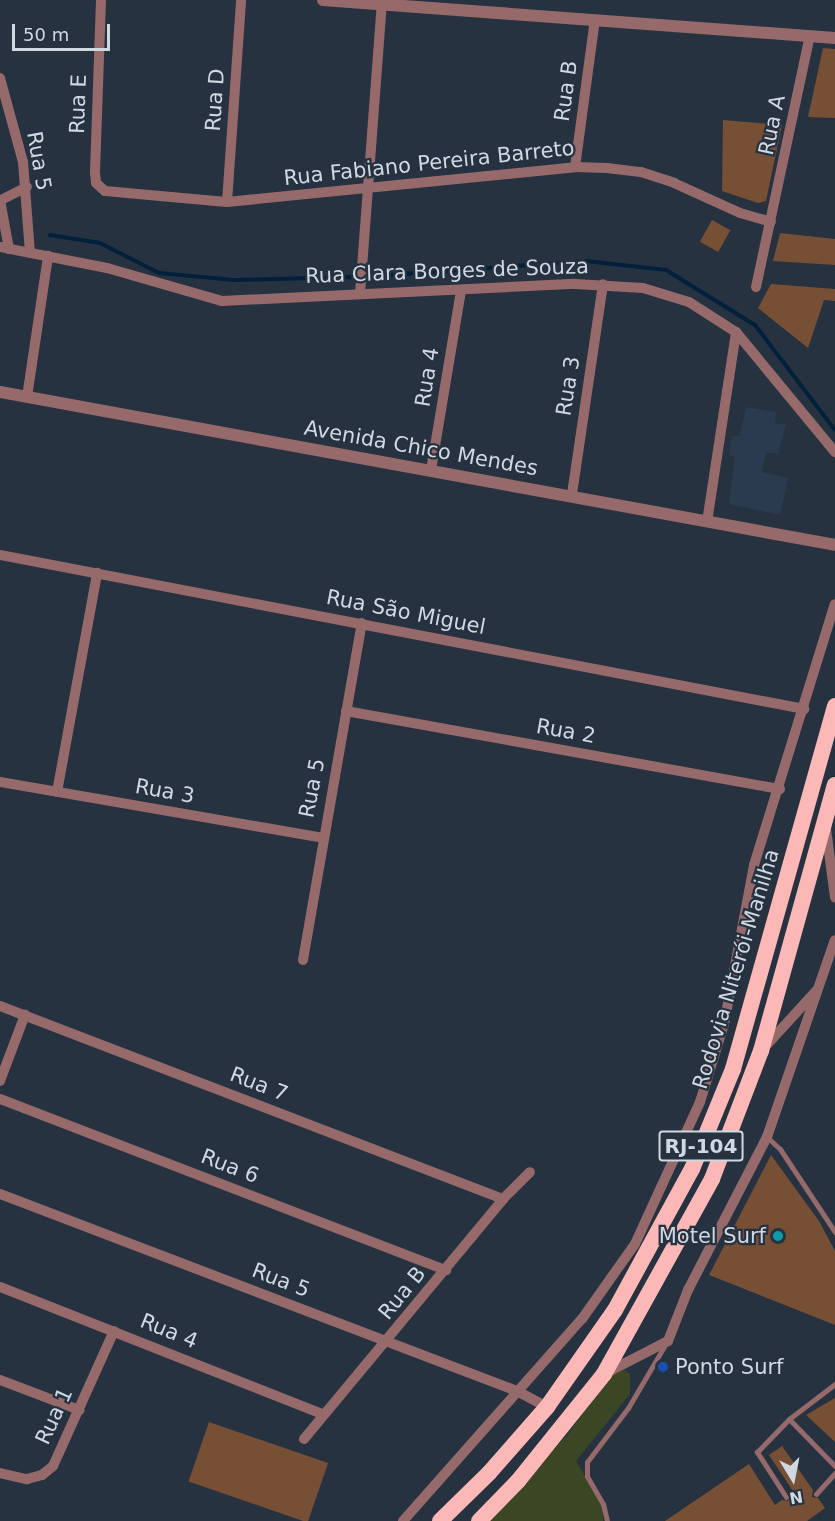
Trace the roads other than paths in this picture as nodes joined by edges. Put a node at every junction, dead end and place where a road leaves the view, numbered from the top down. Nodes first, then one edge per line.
1 (101, 0) edge
2 (241, 0) edge
3 (323, 0) edge
4 (382, 2) edge
5 (595, 20) junction
6 (810, 36) junction
7 (835, 38) edge
8 (0, 78) edge
9 (575, 167) junction
10 (95, 173) joint
11 (27, 187) junction
12 (365, 190) junction
13 (0, 200) edge
14 (227, 202) junction
15 (771, 222) junction
16 (5, 248) edge
17 (30, 253) junction
18 (48, 256) junction
19 (603, 284) junction
20 (756, 287) dead end
21 (360, 289) junction
22 (461, 290) junction
23 (736, 332) junction
24 (0, 392) edge
25 (27, 397) junction
26 (835, 452) edge
27 (431, 470) junction
28 (572, 494) junction
29 (707, 522) junction
30 (835, 545) edge
31 (0, 555) edge
32 (97, 573) junction
33 (835, 604) edge
34 (362, 623) junction
35 (835, 706) edge
36 (804, 709) junction
37 (346, 711) junction
38 (0, 782) edge
39 (835, 785) edge
40 (780, 789) junction
41 (57, 792) junction
42 (825, 821) junction
43 (322, 838) junction
44 (835, 897) edge
45 (835, 940) edge
46 (303, 960) dead end
47 (819, 987) junction
48 (0, 1006) edge
49 (25, 1015) junction
50 (724, 1024) junction
51 (744, 1032) junction
52 (761, 1051) junction
53 (0, 1081) edge
54 (0, 1099) edge
55 (766, 1137) junction
56 (530, 1172) dead end
57 (0, 1194) edge
58 (503, 1199) junction
59 (835, 1232) edge
60 (446, 1270) junction
61 (0, 1287) edge
62 (114, 1331) junction
63 (668, 1341) junction
64 (386, 1343) junction
65 (604, 1374) junction
66 (0, 1380) edge
67 (835, 1384) edge
68 (517, 1390) junction
69 (547, 1407) junction
70 (79, 1410) junction
71 (322, 1414) junction
72 (789, 1419) junction
73 (304, 1439) dead end
74 (835, 1466) edge
75 (0, 1473) edge
76 (835, 1473) edge
77 (816, 1494) dead end
78 (786, 1497) dead end
79 (403, 1521) edge
80 (440, 1521) edge
81 (479, 1521) edge
82 (607, 1521) edge

1 - 10 street, Rua E
2 - 14 street, Rua D
3 - 4 street
4 - 5 street
4 - 12 street
5 - 6 street
5 - 9 street, Rua B
6 - 7 street
6 - 15 street, Rua A
8 - 11 street, Rua 5
9 - 12 street, Rua Fabiano Pereira Barreto
9 - 15 street, Rua Fabiano Pereira Barreto
10 - 14 street, Rua Fabiano Pereira Barreto
11 - 13 street
11 - 17 street, Rua 5
12 - 14 street, Rua Fabiano Pereira Barreto
12 - 21 street
13 - 16 street
15 - 20 street, Rua A
16 - 17 street, Rua Clara Borges de Souza
17 - 18 street, Rua Clara Borges de Souza
18 - 21 street, Rua Clara Borges de Souza
18 - 25 street
19 - 22 street, Rua Clara Borges de Souza
19 - 23 street, Rua Clara Borges de Souza
19 - 28 street, Rua 3
21 - 22 street, Rua Clara Borges de Souza
22 - 27 street, Rua 4
23 - 26 street, Rua Clara Borges de Souza
23 - 29 street
24 - 25 street, Avenida Chico Mendes
25 - 27 street, Avenida Chico Mendes
27 - 28 street, Avenida Chico Mendes
28 - 29 street, Avenida Chico Mendes
29 - 30 street, Avenida Chico Mendes
31 - 32 street, Rua São Miguel
32 - 34 street, Rua São Miguel
32 - 41 street
33 - 36 street
34 - 36 street, Rua São Miguel
34 - 37 street, Rua 5
35 - 51 highway, Rodovia Niterói-Manilha / RJ-104
36 - 40 street
37 - 40 street, Rua 2
37 - 43 street, Rua 5
38 - 41 street, Rua 3
39 - 42 highway, Rodovia Niterói-Manilha / RJ-104
40 - 50 street
41 - 43 street, Rua 3
42 - 44 street
42 - 52 highway, Rodovia Niterói-Manilha / RJ-104
43 - 46 street, Rua 5
45 - 47 street
47 - 52 street
47 - 55 street
48 - 49 street, Rua 7
49 - 53 street
49 - 58 street, Rua 7
50 - 51 street
50 - 68 street
51 - 69 highway, Rodovia Niterói-Manilha / RJ-104
52 - 65 highway, Rodovia Niterói-Manilha / RJ-104
54 - 60 street, Rua 6
55 - 59 lane
55 - 63 street
56 - 58 street, Rua B
57 - 64 street, Rua 5
58 - 60 street, Rua B
60 - 64 street, Rua B
61 - 62 street, Rua 4
62 - 70 street, Rua 1
62 - 71 street, Rua 4
63 - 65 street
63 - 82 lane
64 - 68 street, Rua 5
64 - 71 street, Rua B
65 - 81 highway, Rodovia Niterói-Manilha / RJ-104
66 - 70 street
67 - 72 lane
68 - 69 street, Rua 5
68 - 79 street
69 - 80 highway, Rodovia Niterói-Manilha / RJ-104
70 - 75 street, Rua 1
71 - 73 street, Rua B
72 - 74 lane
72 - 78 lane
76 - 77 lane

